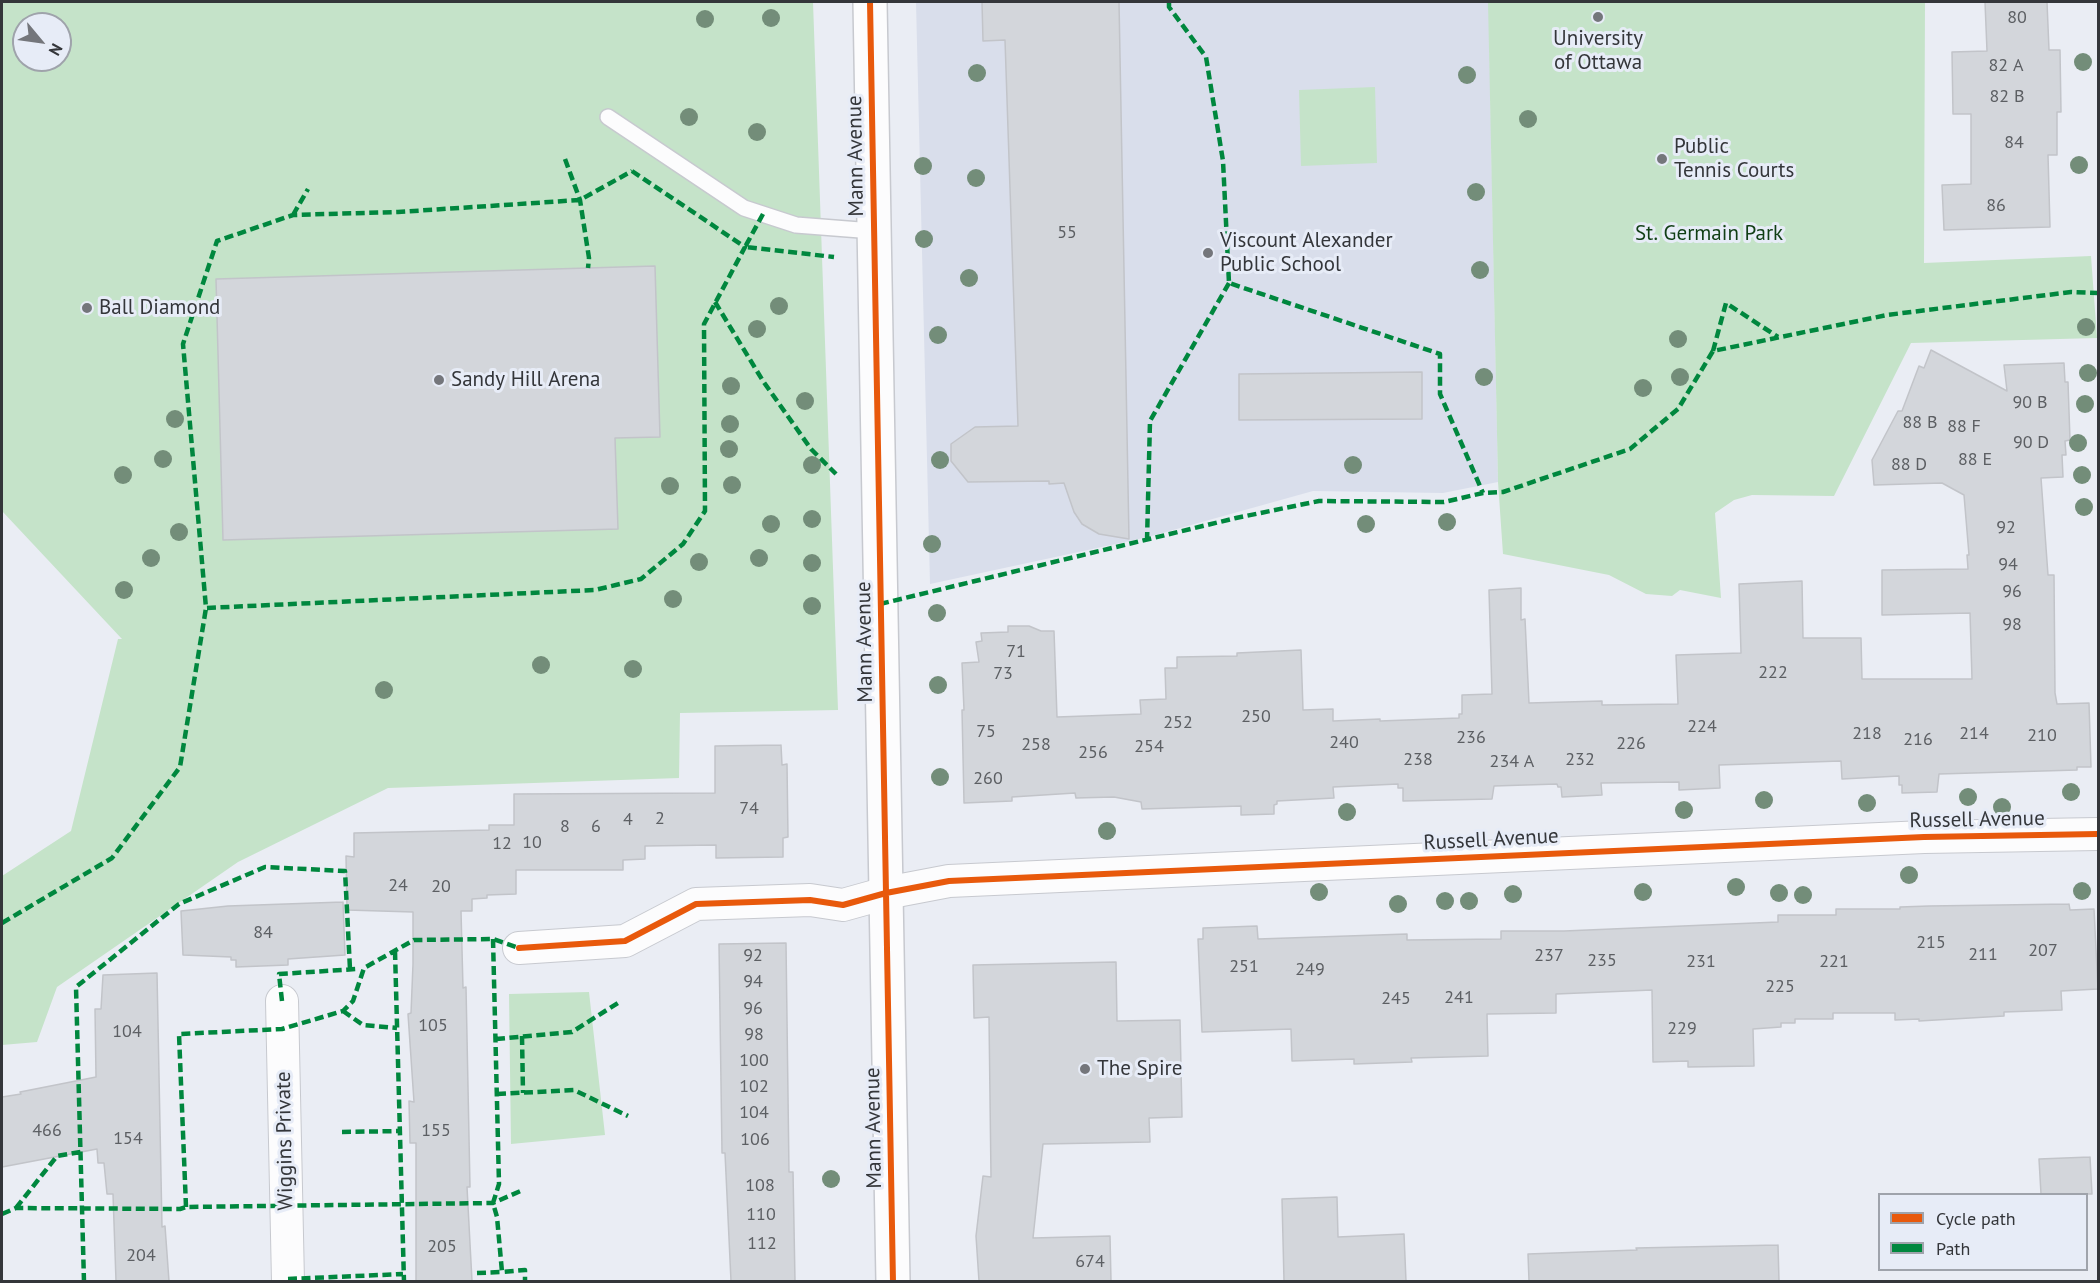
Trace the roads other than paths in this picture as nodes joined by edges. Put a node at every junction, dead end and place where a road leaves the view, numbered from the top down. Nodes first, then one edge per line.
1 (870, 2) edge
2 (608, 117) dead end
3 (873, 231) junction
4 (2098, 834) edge
5 (886, 893) junction
6 (519, 948) dead end
7 (282, 1002) dead end
8 (288, 1281) edge
9 (893, 1281) edge

1 - 3 street, Mann Avenue
2 - 3 lane
3 - 5 street, Mann Avenue
4 - 5 street, Russell Avenue
5 - 6 street, Russell Avenue
5 - 9 street, Mann Avenue
7 - 8 street, Wiggins Private

